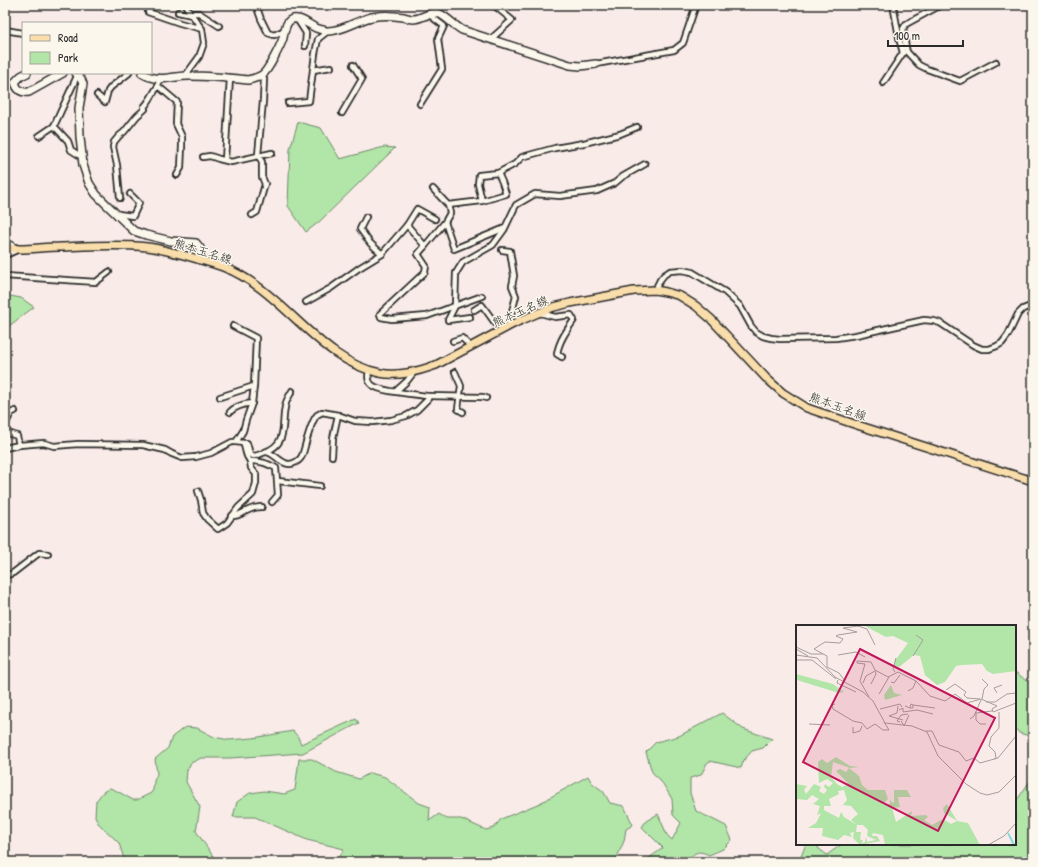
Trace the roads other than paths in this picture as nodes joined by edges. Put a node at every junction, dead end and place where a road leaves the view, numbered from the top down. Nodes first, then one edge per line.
1 (256, 5) edge
2 (696, 5) edge
3 (893, 5) edge
4 (941, 5) edge
5 (496, 7) dead end
6 (187, 8) dead end
7 (148, 12) dead end
8 (178, 12) dead end
9 (192, 14) junction
10 (428, 14) junction
11 (298, 19) junction
12 (219, 26) dead end
13 (202, 29) junction
14 (5, 30) edge
15 (285, 30) junction
16 (330, 30) junction
17 (22, 33) edge
18 (491, 39) junction
19 (305, 46) dead end
20 (996, 62) dead end
21 (596, 64) joint
22 (353, 65) dead end
23 (331, 67) dead end
24 (313, 70) junction
25 (25, 74) edge
26 (61, 74) edge
27 (77, 74) edge
28 (128, 74) edge
29 (144, 74) edge
30 (184, 76) junction
31 (261, 76) junction
32 (230, 78) junction
33 (159, 83) junction
34 (883, 83) dead end
35 (98, 95) dead end
36 (288, 104) dead end
37 (420, 104) dead end
38 (342, 113) dead end
39 (54, 126) junction
40 (636, 127) dead end
41 (39, 136) dead end
42 (272, 153) dead end
43 (258, 155) junction
44 (82, 157) junction
45 (203, 157) dead end
46 (225, 160) junction
47 (644, 164) dead end
48 (498, 173) junction
49 (177, 175) dead end
50 (433, 189) dead end
51 (130, 194) dead end
52 (120, 198) dead end
53 (482, 201) junction
54 (448, 205) junction
55 (116, 214) junction
56 (252, 215) dead end
57 (366, 217) dead end
58 (434, 219) dead end
59 (445, 222) junction
60 (406, 225) junction
61 (506, 228) junction
62 (5, 242) edge
63 (425, 246) junction
64 (5, 248) edge
65 (18, 249) junction
66 (502, 250) dead end
67 (5, 254) edge
68 (382, 254) junction
69 (200, 260) junction
70 (109, 272) dead end
71 (5, 276) edge
72 (655, 290) junction
73 (482, 296) dead end
74 (306, 302) dead end
75 (1033, 305) edge
76 (455, 306) junction
77 (474, 310) dead end
78 (538, 312) junction
79 (470, 317) dead end
80 (233, 326) dead end
81 (507, 328) junction
82 (453, 341) dead end
83 (471, 347) junction
84 (562, 357) dead end
85 (369, 370) junction
86 (415, 372) junction
87 (455, 372) dead end
88 (254, 386) junction
89 (292, 391) dead end
90 (396, 391) junction
91 (427, 396) junction
92 (460, 396) junction
93 (220, 397) dead end
94 (486, 398) dead end
95 (252, 403) junction
96 (15, 411) dead end
97 (230, 412) dead end
98 (463, 412) dead end
99 (338, 415) junction
100 (5, 425) edge
101 (5, 432) edge
102 (236, 442) junction
103 (243, 443) junction
104 (19, 445) junction
105 (5, 448) edge
106 (265, 452) junction
107 (332, 456) dead end
108 (250, 461) junction
109 (278, 481) junction
110 (1033, 481) edge
111 (320, 486) dead end
112 (198, 491) dead end
113 (272, 502) dead end
114 (262, 507) dead end
115 (232, 516) junction
116 (48, 554) dead end
117 (5, 576) edge

1 - 15 street
2 - 21 street
3 - 34 street
4 - 20 street
5 - 18 street
6 - 9 street
7 - 13 street
8 - 9 street
9 - 12 street
9 - 13 street
10 - 16 street
10 - 18 street
10 - 37 street
11 - 15 street
11 - 16 street
11 - 19 street
13 - 30 street
14 - 17 street
15 - 31 street
16 - 24 street
18 - 21 street
22 - 38 street
23 - 24 street
24 - 36 street
25 - 26 street
27 - 39 street
27 - 44 street
28 - 35 street
29 - 33 street
30 - 32 street
30 - 33 street
31 - 32 street
31 - 43 street
32 - 46 street
33 - 49 street
33 - 52 street
39 - 41 street
39 - 44 street
40 - 48 street
42 - 43 street
43 - 46 street
43 - 56 street
44 - 55 street
45 - 46 street
47 - 61 street
48 - 53 street
48 - 53 street
50 - 54 street
51 - 55 street
53 - 54 street
54 - 59 street
55 - 69 street
57 - 68 street
58 - 60 street
59 - 61 street
59 - 63 street
60 - 63 street
60 - 68 street
61 - 76 street
62 - 65 street
63 - 76 street
64 - 65 main road, 熊本玉名線
65 - 67 street
65 - 69 main road, 熊本玉名線
66 - 81 street
68 - 74 street
69 - 85 main road, 熊本玉名線
70 - 71 street
72 - 75 street
72 - 78 main road, 熊本玉名線
72 - 110 main road, 熊本玉名線
73 - 76 street
76 - 79 street
77 - 81 street
78 - 81 main road, 熊本玉名線
78 - 84 street
80 - 88 street
81 - 83 main road, 熊本玉名線
82 - 83 street
83 - 86 main road, 熊本玉名線
85 - 86 main road, 熊本玉名線
85 - 90 street
86 - 90 street
87 - 92 street
88 - 93 street
88 - 95 street
89 - 106 street
90 - 91 street
91 - 92 street
91 - 99 street
92 - 94 street
92 - 98 street
95 - 97 street
95 - 102 street
96 - 100 street
99 - 106 street
99 - 107 street
101 - 104 street
102 - 103 street
102 - 104 street
103 - 106 street
103 - 108 street
104 - 105 street
108 - 109 street
108 - 115 street
109 - 111 street
109 - 113 street
112 - 115 street
114 - 115 street
116 - 117 street

